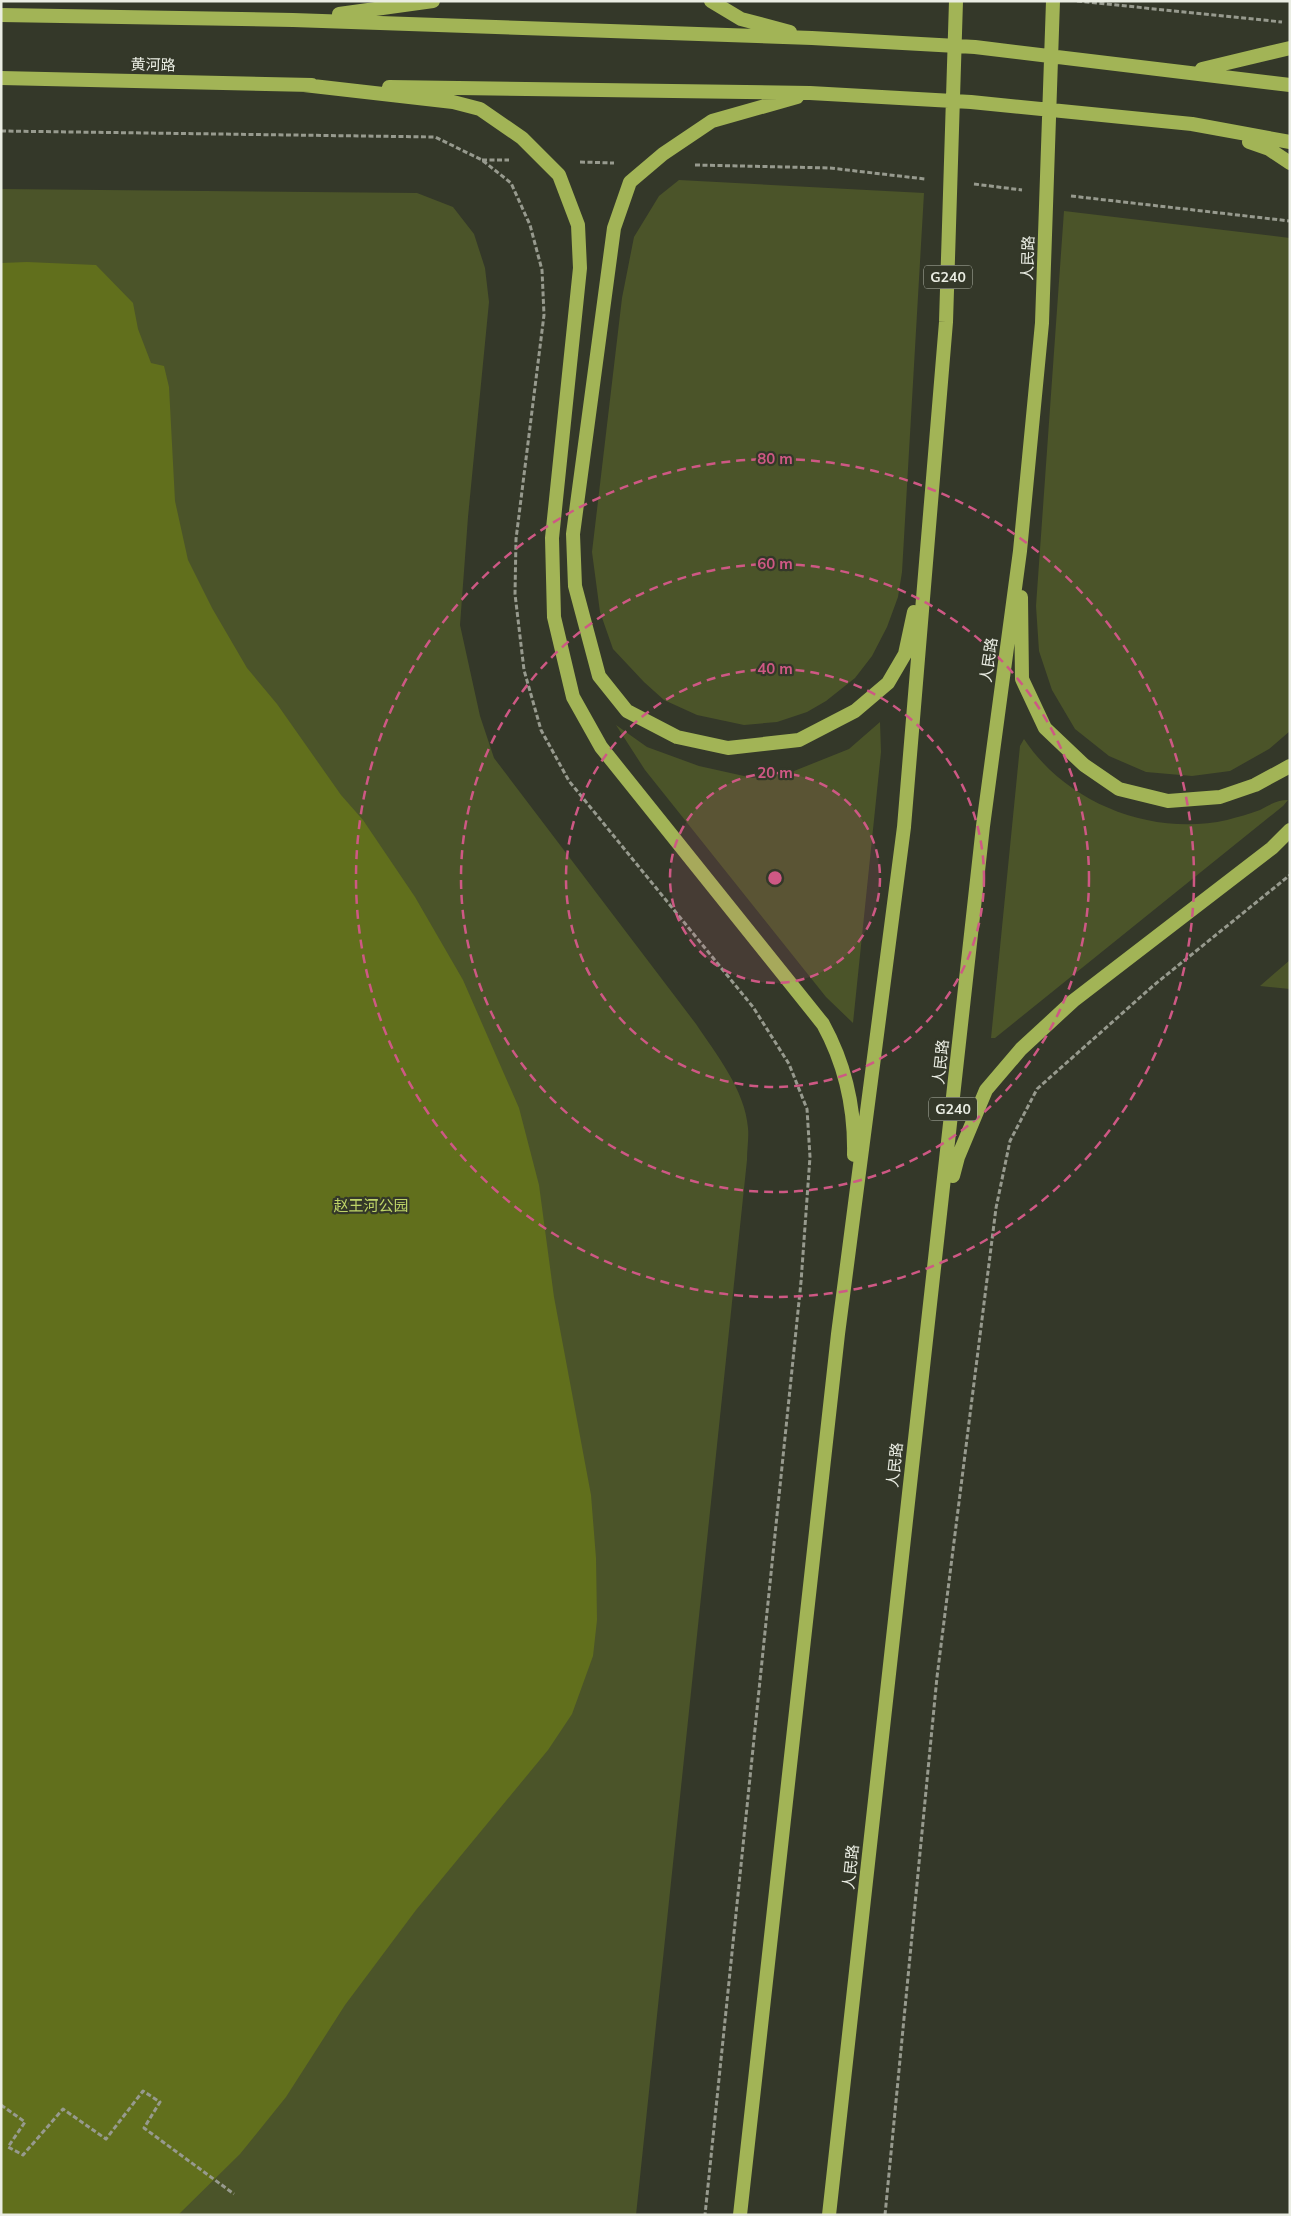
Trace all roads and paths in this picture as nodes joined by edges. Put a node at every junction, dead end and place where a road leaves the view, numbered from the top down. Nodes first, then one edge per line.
1 (433, 1) edge
2 (711, 1) edge
3 (956, 1) edge
4 (1053, 1) edge
5 (1077, 1) edge
6 (1, 15) edge
7 (293, 20) junction
8 (1290, 23) edge
9 (812, 38) junction
10 (1290, 48) edge
11 (1191, 71) junction
12 (1, 78) edge
13 (304, 85) junction
14 (1290, 85) edge
15 (810, 93) junction
16 (1192, 124) junction
17 (1, 131) edge
18 (1290, 142) edge
19 (482, 160) junction
20 (512, 160) dead end
21 (571, 162) dead end
22 (621, 163) dead end
23 (1290, 163) edge
24 (690, 164) dead end
25 (928, 179) dead end
26 (967, 184) dead end
27 (1025, 190) dead end
28 (1064, 195) dead end
29 (1290, 221) edge
30 (1020, 551) junction
31 (927, 552) junction
32 (1290, 766) edge
33 (1290, 830) edge
34 (1290, 875) edge
35 (853, 1219) junction
36 (941, 1220) junction
37 (1, 2105) edge
38 (234, 2194) dead end
39 (705, 2215) edge
40 (740, 2215) edge
41 (829, 2215) edge
42 (885, 2215) edge

1 - 7 highway
2 - 9 highway
3 - 31 highway, G240
4 - 30 highway, 人民路 / G240
5 - 8 path
6 - 7 highway
7 - 9 highway
9 - 11 highway
10 - 11 highway
11 - 14 highway
12 - 13 highway, 黄河路
13 - 15 highway
13 - 35 highway
15 - 16 highway
15 - 31 highway
16 - 18 highway
16 - 23 highway
17 - 19 path
19 - 20 path
19 - 39 path
21 - 22 path
24 - 25 path
26 - 27 path
28 - 29 path
30 - 32 highway
30 - 36 highway, 人民路 / G240
31 - 35 highway, G240
33 - 36 highway
34 - 42 path
35 - 40 highway, G240
36 - 41 highway, 人民路 / G240
37 - 38 path

